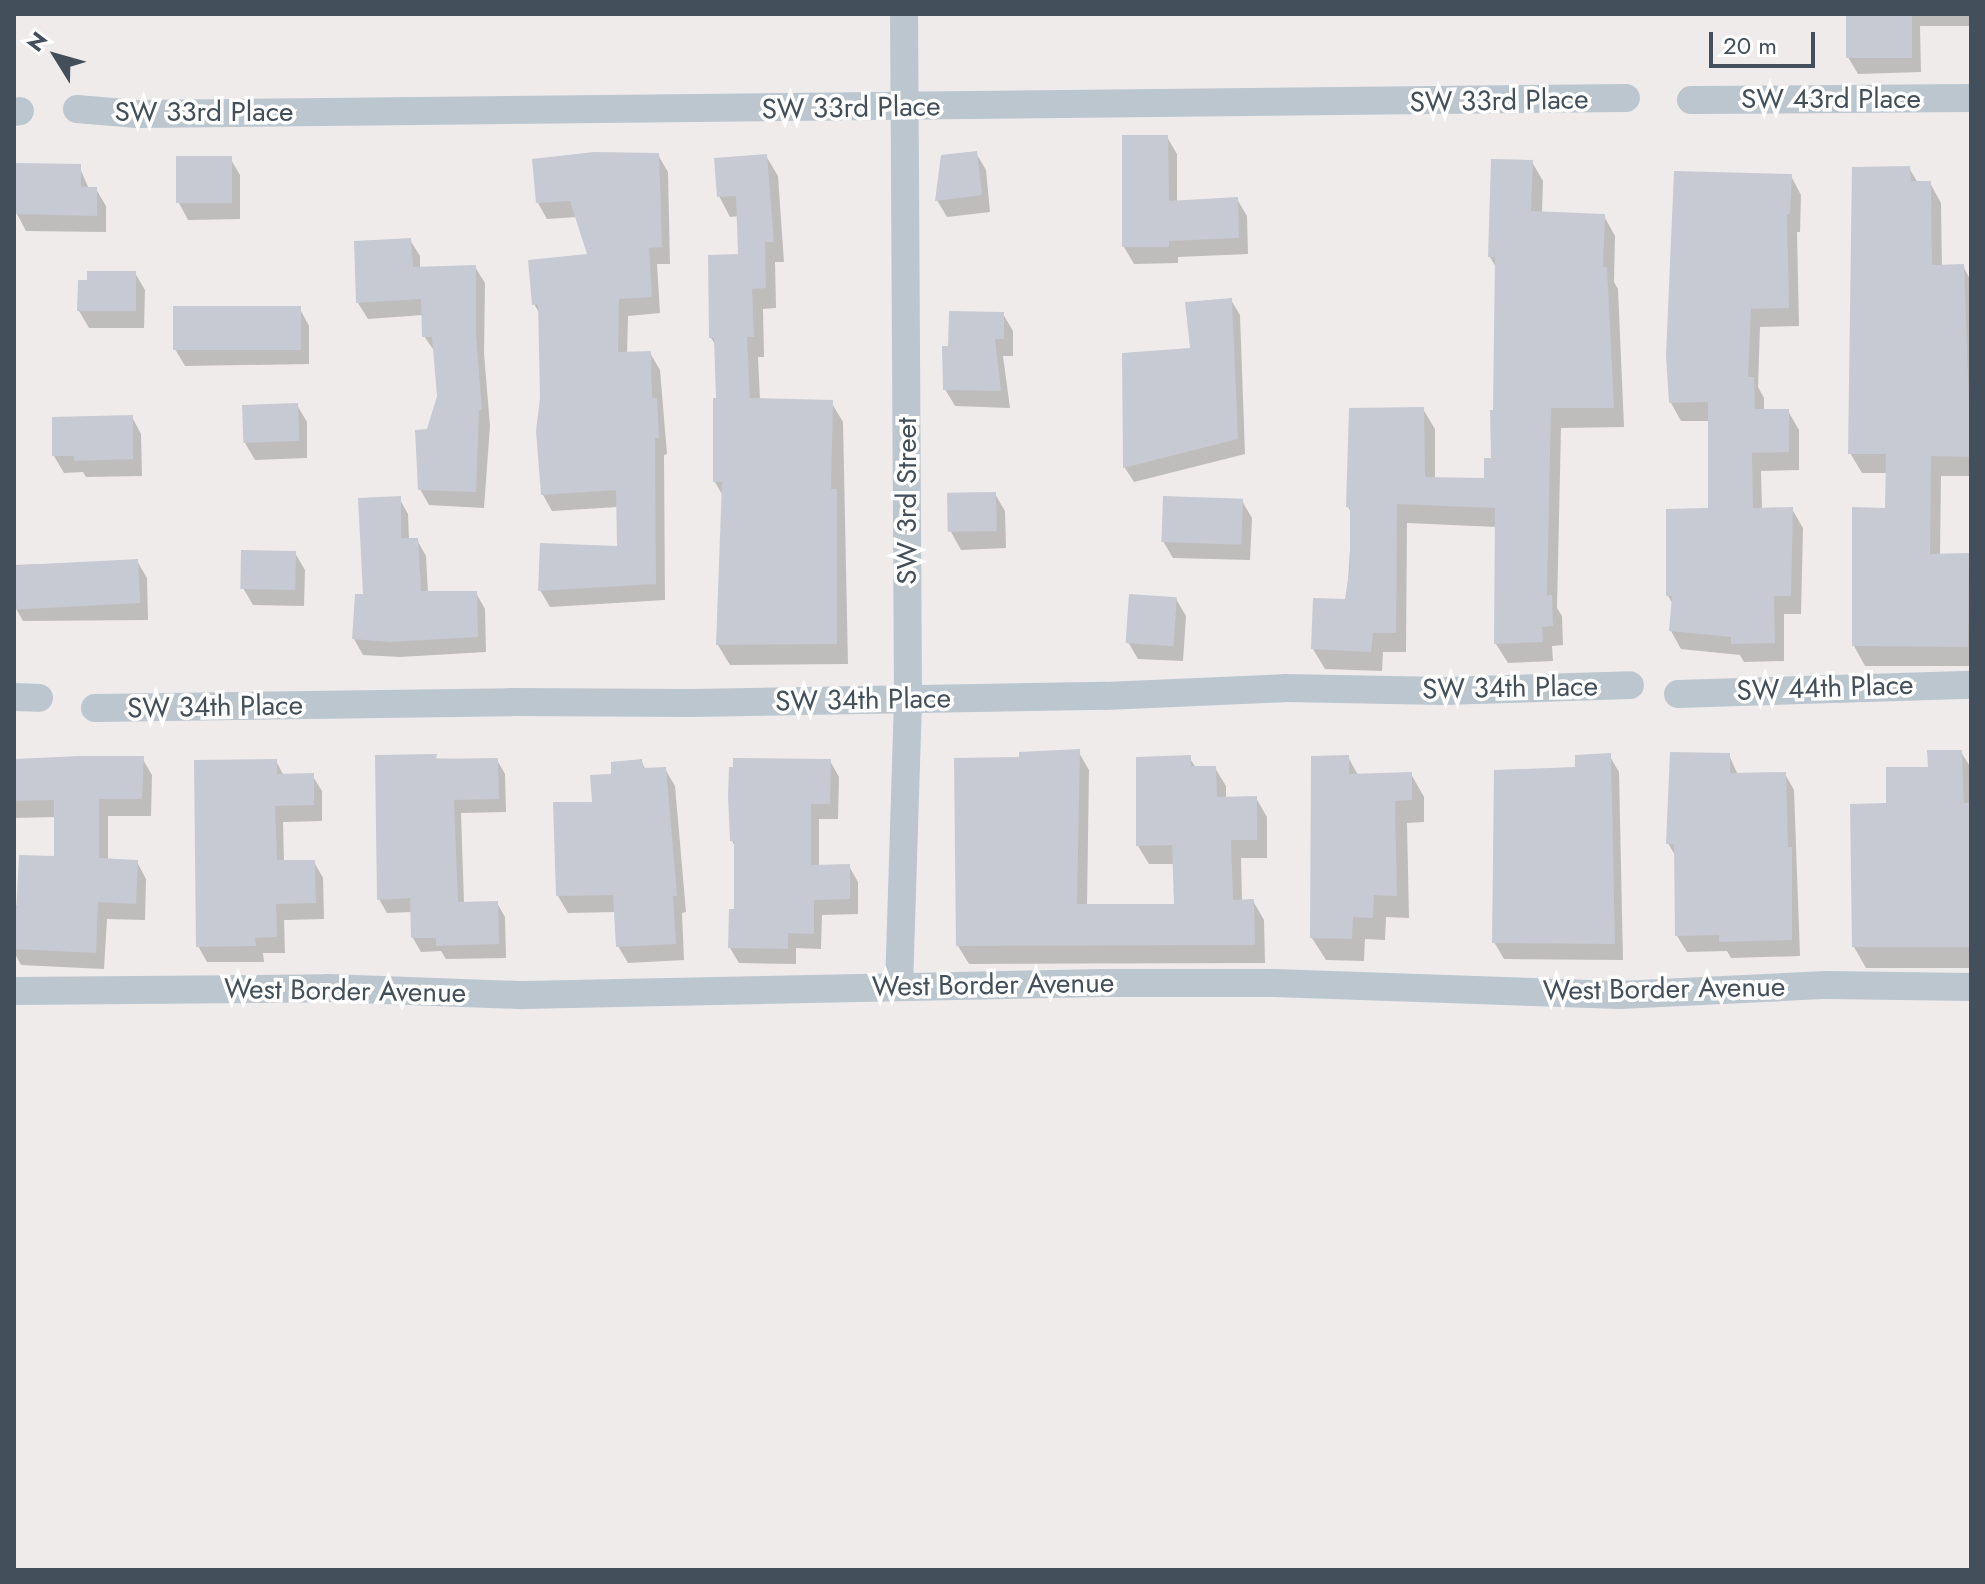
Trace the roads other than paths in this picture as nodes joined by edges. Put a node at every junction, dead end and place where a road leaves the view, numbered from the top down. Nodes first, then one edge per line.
1 (904, 14) edge
2 (1626, 98) dead end
3 (1971, 98) edge
4 (1691, 100) dead end
5 (905, 108) junction
6 (77, 109) dead end
7 (1630, 685) dead end
8 (1971, 685) edge
9 (1678, 694) dead end
10 (908, 699) junction
11 (95, 708) dead end
12 (899, 987) junction
13 (1971, 987) edge
14 (14, 991) edge

1 - 5 street, SW 3rd Street
2 - 5 street, SW 33rd Place
3 - 4 street, SW 43rd Place
5 - 6 street, SW 33rd Place
5 - 10 street, SW 3rd Street
7 - 10 street, SW 34th Place
8 - 9 street, SW 44th Place
10 - 11 street, SW 34th Place
10 - 12 street, SW 3rd Street
12 - 13 street, West Border Avenue
12 - 14 street, West Border Avenue

